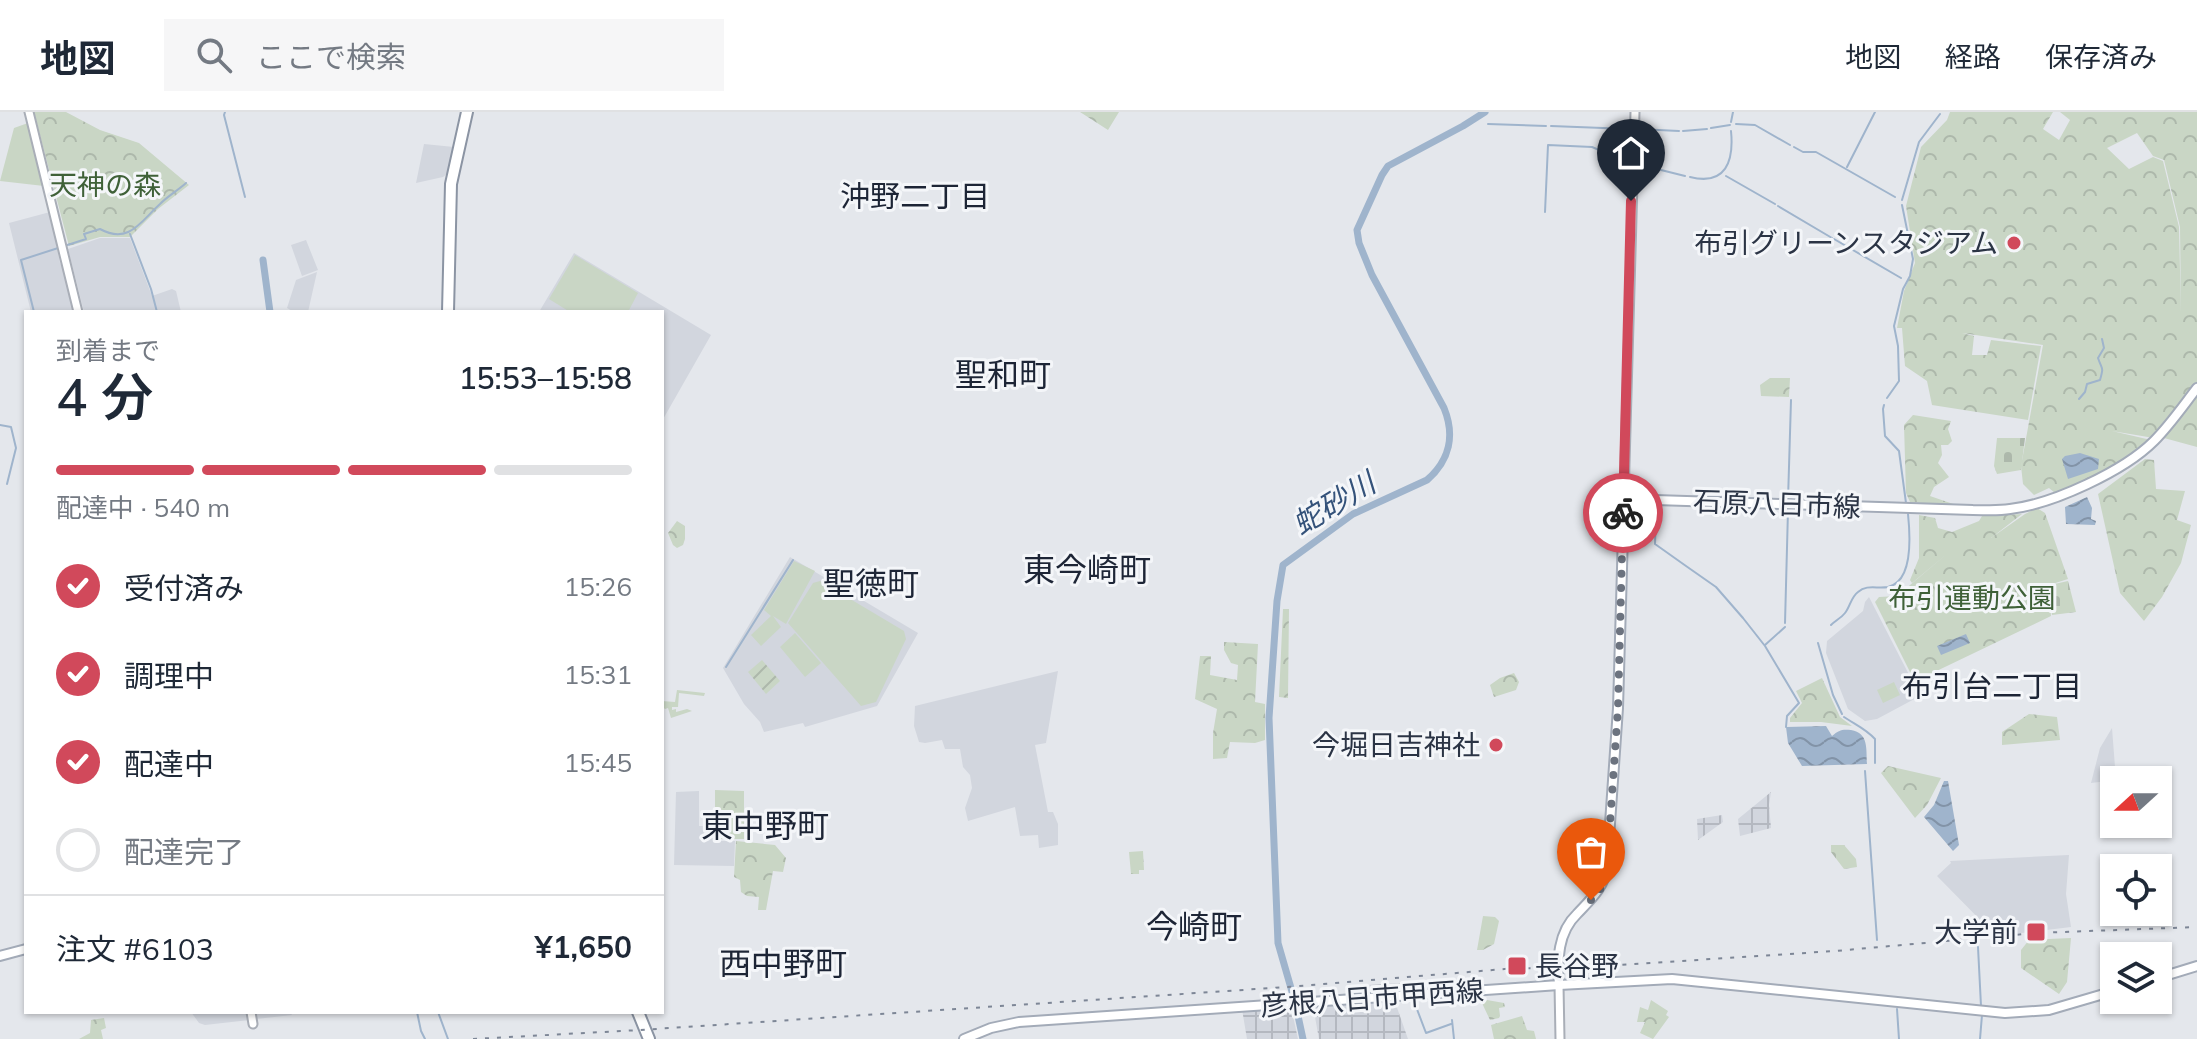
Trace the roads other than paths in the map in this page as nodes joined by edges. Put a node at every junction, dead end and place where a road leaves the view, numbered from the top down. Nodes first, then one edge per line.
1 (29, 112) edge
2 (467, 112) edge
3 (1635, 112) edge
4 (78, 310) edge
5 (448, 310) edge
6 (2197, 388) edge
7 (1624, 499) junction
8 (24, 950) edge
9 (0, 956) edge
10 (2197, 966) edge
11 (2172, 974) edge
12 (1559, 985) junction
13 (2100, 995) edge
14 (251, 1014) edge
15 (639, 1014) edge
16 (253, 1024) dead end
17 (649, 1039) edge
18 (964, 1039) edge
19 (1560, 1039) edge

1 - 4 main road
2 - 5 highway
3 - 7 main road
6 - 7 main road, 石原八日市線
7 - 12 main road
8 - 9 main road
10 - 11 main road
12 - 13 main road, 彦根八日市甲西線
12 - 18 main road, 彦根八日市甲西線
12 - 19 main road
14 - 16 main road
15 - 17 highway

